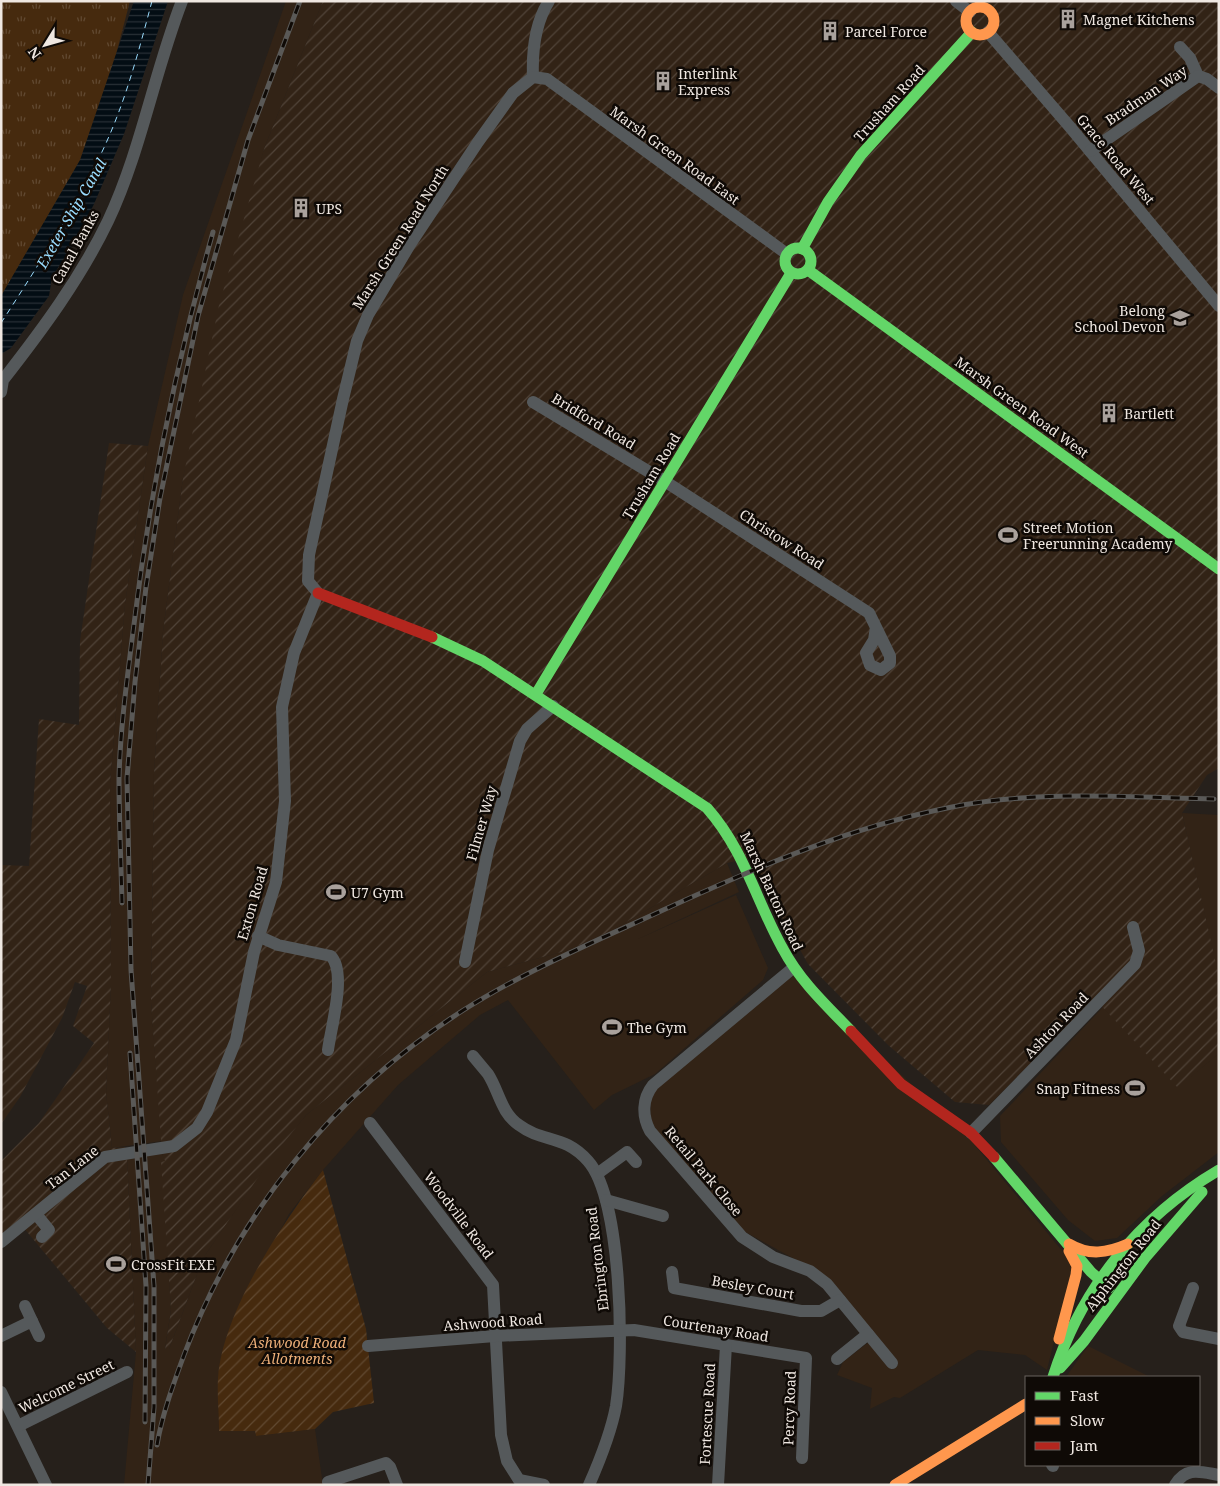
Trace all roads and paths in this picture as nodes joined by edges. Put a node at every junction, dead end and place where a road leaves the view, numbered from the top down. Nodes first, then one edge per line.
1 (182, 1) edge
2 (549, 1) edge
3 (956, 1) edge
4 (989, 5) edge
5 (970, 12) junction
6 (972, 32) junction
7 (988, 32) junction
8 (1180, 47) dead end
9 (1198, 76) junction
10 (533, 77) junction
11 (1219, 88) edge
12 (1090, 152) junction
13 (802, 249) junction
14 (787, 254) junction
15 (808, 270) junction
16 (791, 273) junction
17 (1219, 306) edge
18 (2, 386) edge
19 (533, 402) dead end
20 (666, 482) junction
21 (1219, 569) edge
22 (318, 593) junction
23 (876, 627) dead end
24 (536, 694) junction
25 (553, 706) junction
26 (1133, 927) dead end
27 (258, 936) junction
28 (465, 962) dead end
29 (793, 968) junction
30 (328, 1050) dead end
31 (473, 1056) dead end
32 (370, 1123) dead end
33 (971, 1133) junction
34 (174, 1146) joint
35 (636, 1162) dead end
36 (1219, 1170) edge
37 (597, 1174) junction
38 (1219, 1174) edge
39 (606, 1200) junction
40 (36, 1214) junction
41 (663, 1216) dead end
42 (42, 1237) dead end
43 (1062, 1238) junction
44 (1, 1242) edge
45 (1128, 1244) junction
46 (1146, 1258) junction
47 (672, 1272) dead end
48 (1101, 1278) junction
49 (1193, 1288) dead end
50 (1117, 1296) junction
51 (840, 1300) junction
52 (25, 1306) dead end
53 (32, 1321) junction
54 (620, 1330) junction
55 (868, 1334) junction
56 (1, 1336) edge
57 (39, 1336) dead end
58 (495, 1336) junction
59 (1219, 1339) edge
60 (726, 1345) junction
61 (368, 1346) dead end
62 (1058, 1356) junction
63 (806, 1358) joint
64 (837, 1359) dead end
65 (892, 1363) dead end
66 (127, 1372) dead end
67 (1053, 1376) edge
68 (1054, 1376) edge
69 (3, 1399) edge
70 (1023, 1407) edge
71 (18, 1426) junction
72 (802, 1458) dead end
73 (1219, 1475) edge
74 (328, 1482) dead end
75 (46, 1485) edge
76 (397, 1485) edge
77 (544, 1485) edge
78 (589, 1485) edge
79 (718, 1485) edge
80 (896, 1485) edge
81 (1175, 1485) edge

1 - 18 street, Canal Banks
2 - 10 street
3 - 5 street
4 - 5 main road
4 - 7 main road
5 - 6 main road
6 - 7 main road
6 - 13 main road, Trusham Road
7 - 12 street, Grace Road West
8 - 9 street
9 - 11 street, Bradman Way
9 - 12 street, Bradman Way
10 - 14 street, Marsh Green Road East
10 - 22 street, Marsh Green Road North
12 - 17 street, Grace Road West
13 - 14 main road
13 - 15 main road
14 - 16 main road
15 - 16 main road
15 - 21 main road, Marsh Green Road West
16 - 20 main road, Trusham Road
19 - 20 street, Bridford Road
20 - 23 street, Christow Road
20 - 24 main road, Trusham Road
22 - 24 main road, Marsh Barton Road
22 - 27 street, Exton Road
24 - 25 main road, Marsh Barton Road
25 - 28 street, Filmer Way
25 - 29 main road, Marsh Barton Road
26 - 33 street, Ashton Road
27 - 30 street
27 - 34 street, Exton Road
29 - 33 main road, Marsh Barton Road
29 - 51 street, Retail Park Close
31 - 37 street, Ebrington Road
32 - 58 street, Woodville Road
33 - 43 main road, Marsh Barton Road
34 - 40 street, Tan Lane
35 - 37 street
36 - 45 main road, Alphington Road
37 - 39 street, Ebrington Road
38 - 46 main road, Alphington Road
39 - 41 street
39 - 54 street, Ebrington Road
40 - 42 street
40 - 44 street, Tan Lane
43 - 45 main road, Marsh Barton Road
43 - 48 main road, Marsh Barton Road
43 - 62 main road, Marsh Barton Road
45 - 48 main road, Alphington Road
46 - 48 main road
46 - 50 main road, Alphington Road
47 - 51 street, Besley Court
48 - 50 main road, Marsh Barton Road
48 - 62 main road, Alphington Road
49 - 59 street
50 - 68 main road, Alphington Road
51 - 55 street, Retail Park Close
52 - 53 street
53 - 56 street
53 - 57 street
54 - 58 street, Ashwood Road
54 - 60 street, Courtenay Road
54 - 78 street, Ebrington Road
55 - 64 street
55 - 65 street, Retail Park Close
58 - 61 street, Ashwood Road
58 - 77 street, Woodville Road
60 - 63 street, Courtenay Road
60 - 79 street, Fortescue Road
62 - 67 main road, Alphington Road
63 - 72 street, Percy Road
66 - 71 street, Welcome Street
69 - 71 street
70 - 80 main road
71 - 75 street
73 - 81 street
74 - 76 street

